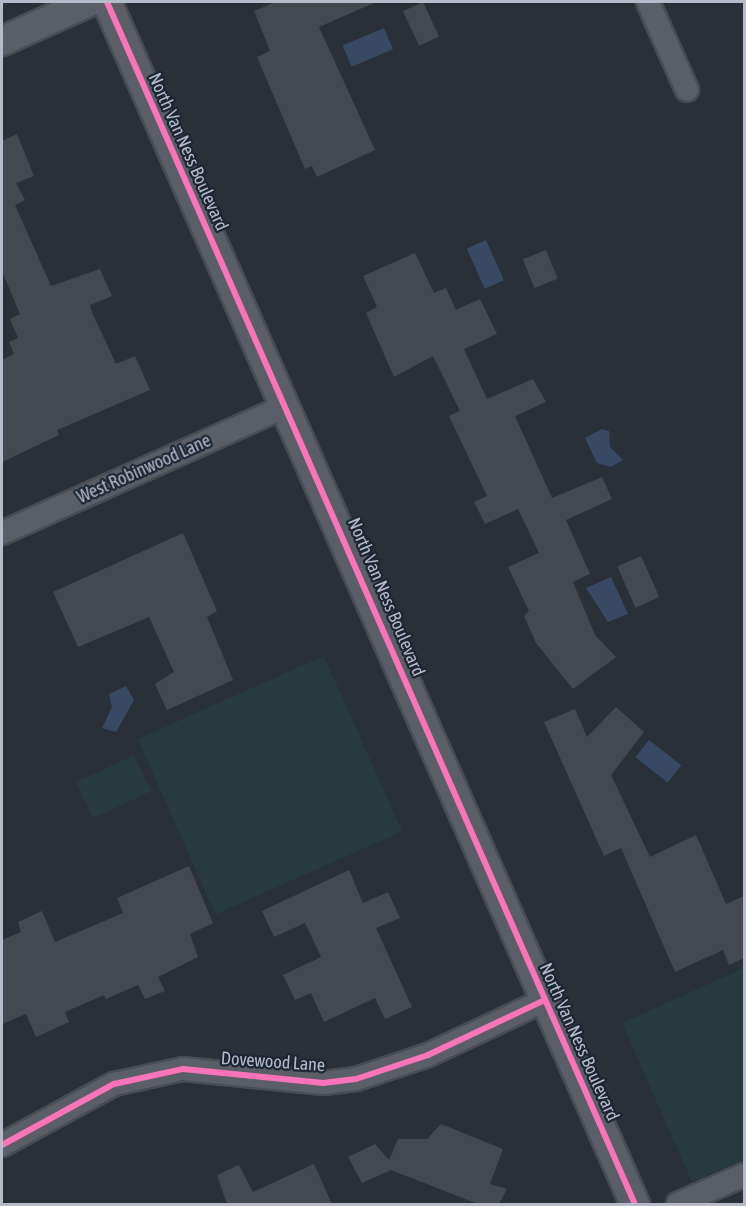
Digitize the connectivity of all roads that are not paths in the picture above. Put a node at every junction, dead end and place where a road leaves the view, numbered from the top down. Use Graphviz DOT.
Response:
graph roads {
  1 [pos="89,2"];
  2 [pos="107,2"];
  3 [pos="648,2"];
  4 [pos="2,41"];
  5 [pos="687,90"];
  6 [pos="286,406"];
  7 [pos="2,533"];
  8 [pos="543,1001"];
  9 [pos="2,1145"];
  10 [pos="744,1175"];
  11 [pos="635,1204"];
  12 [pos="678,1204"];
  1 -- 4 [label="street"];
  2 -- 6 [label="street, North Van Ness Boulevard"];
  3 -- 5 [label="street"];
  6 -- 7 [label="street, West Robinwood Lane"];
  6 -- 8 [label="street, North Van Ness Boulevard"];
  8 -- 9 [label="street, Dovewood Lane"];
  8 -- 11 [label="street, North Van Ness Boulevard"];
  10 -- 12 [label="street"];
}
